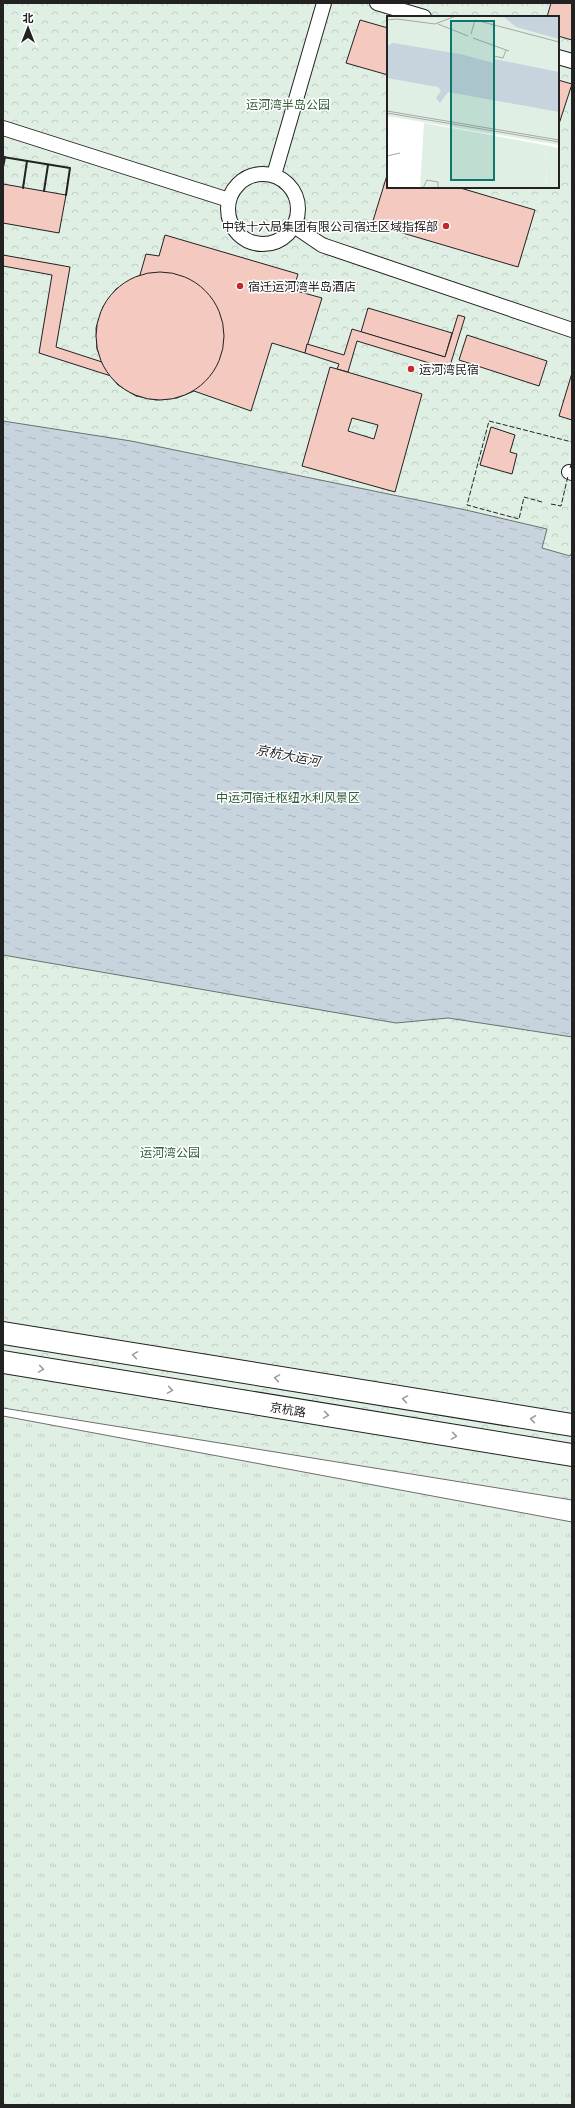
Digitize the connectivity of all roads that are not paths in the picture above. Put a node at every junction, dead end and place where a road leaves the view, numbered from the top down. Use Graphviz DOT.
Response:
graph roads {
  1 [pos="324,3"];
  2 [pos="377,3"];
  3 [pos="421,16"];
  4 [pos="559,57"];
  5 [pos="572,61"];
  6 [pos="3,128"];
  7 [pos="274,175"];
  8 [pos="229,200"];
  9 [pos="294,226"];
  10 [pos="572,330"];
  11 [pos="3,1333"];
  12 [pos="3,1362"];
  13 [pos="572,1425"];
  14 [pos="572,1455"];
  1 -- 7 [label="lane"];
  2 -- 3 [label="lane"];
  4 -- 5 [label="lane"];
  6 -- 8 [label="lane"];
  7 -- 8 [label="lane"];
  7 -- 9 [label="lane"];
  8 -- 9 [label="lane"];
  9 -- 10 [label="lane"];
  13 -- 11 [label="street, one-way"];
  12 -- 14 [label="street, 京杭路, one-way"];
}
